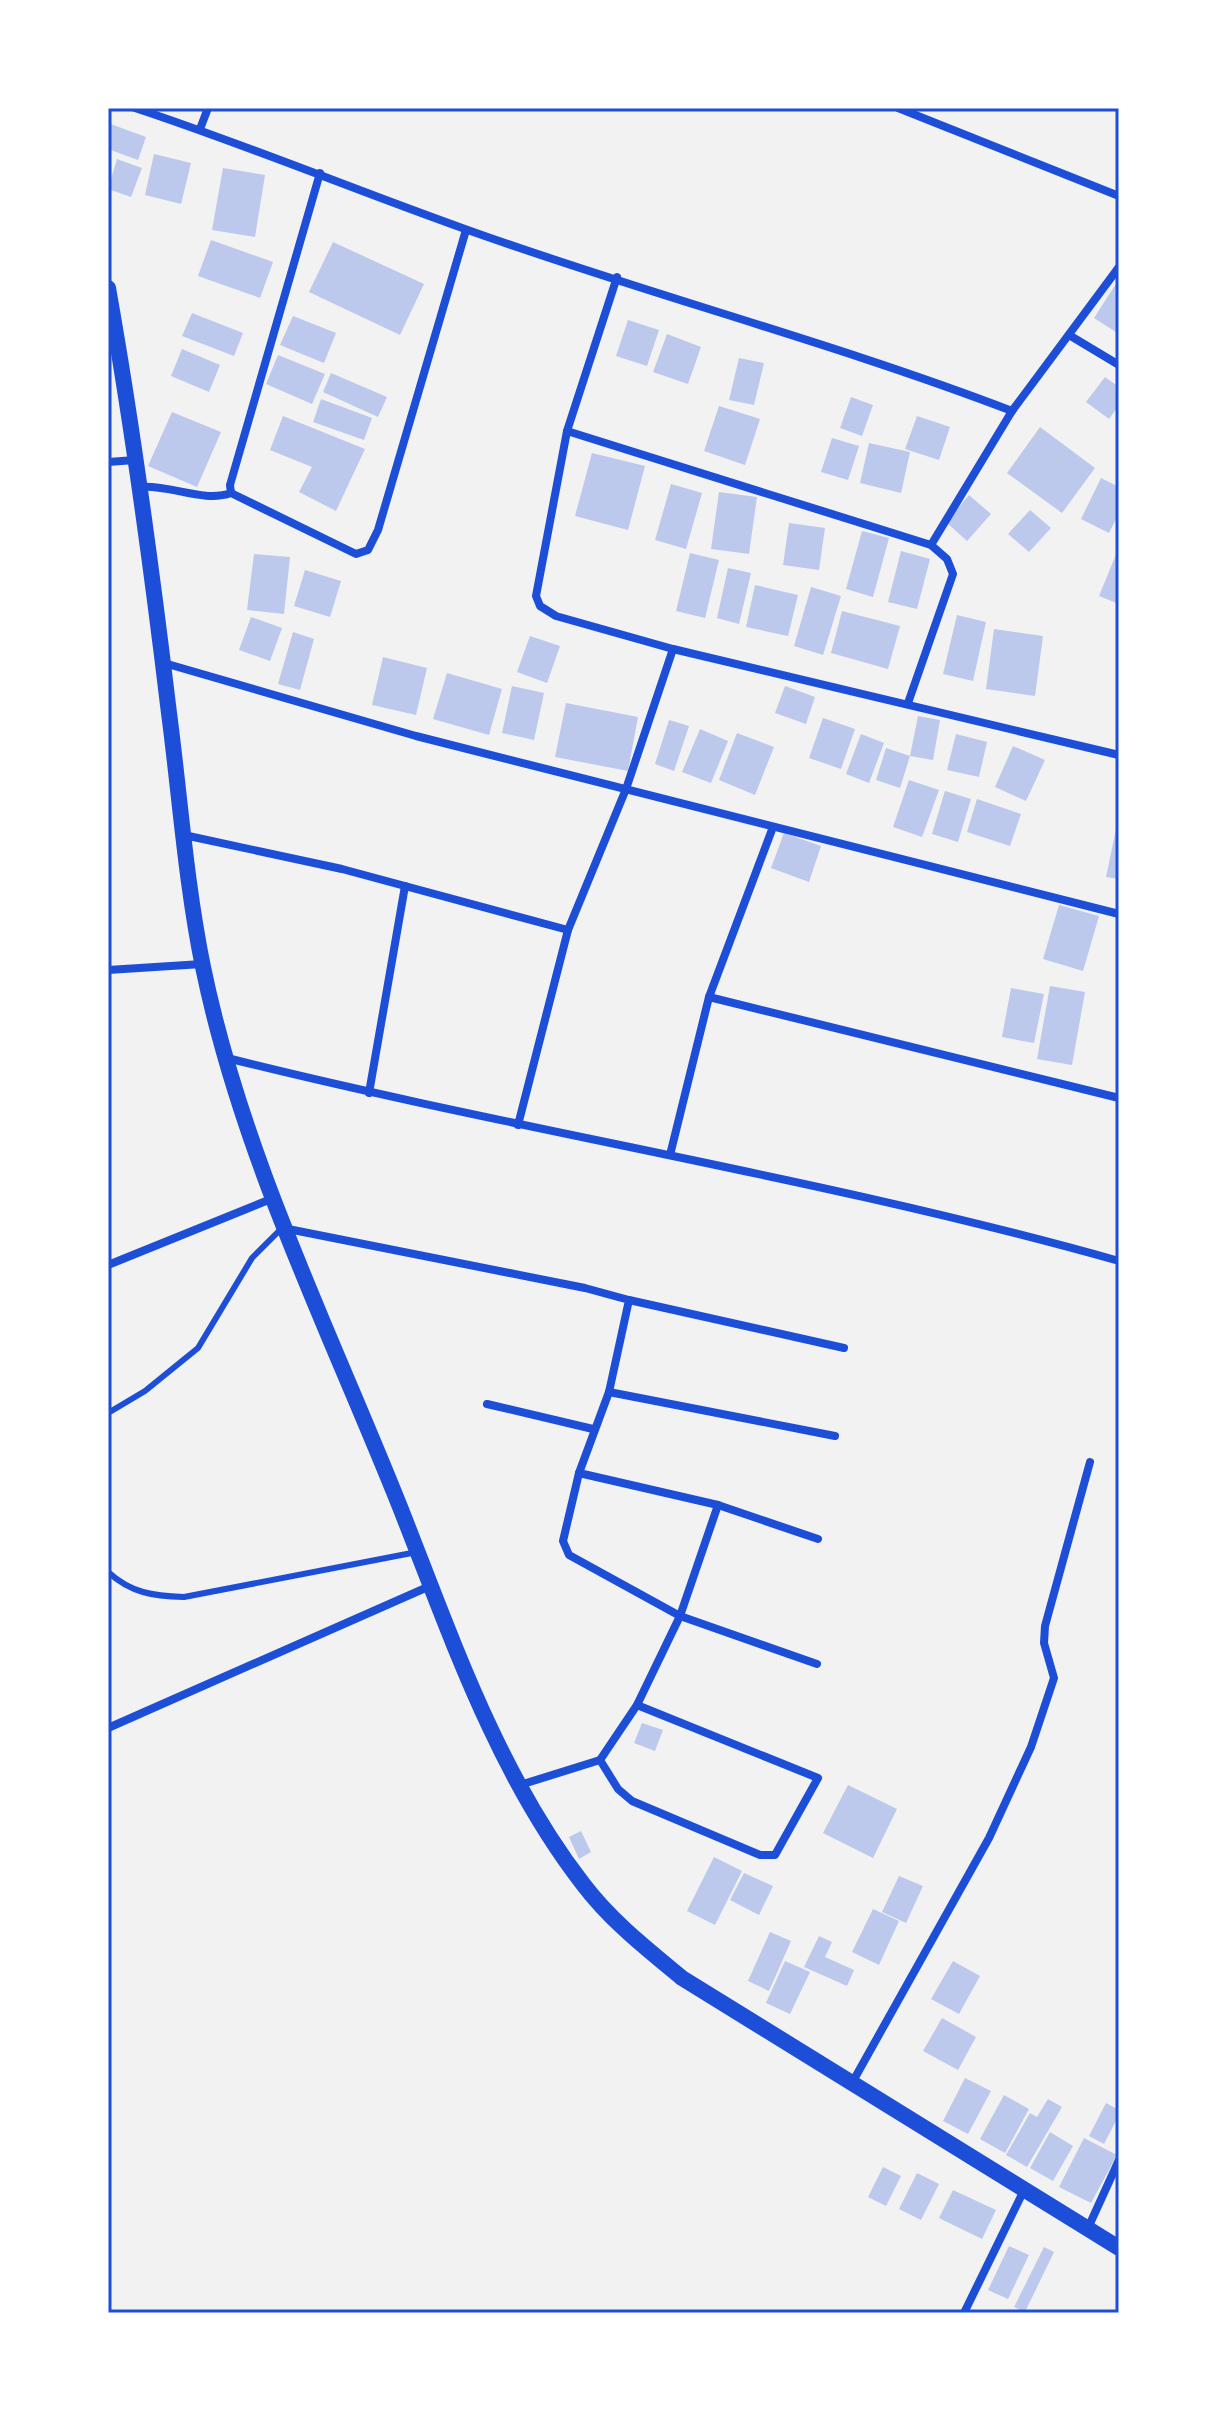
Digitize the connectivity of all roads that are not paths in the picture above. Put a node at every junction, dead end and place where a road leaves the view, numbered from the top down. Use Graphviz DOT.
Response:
graph roads {
  1 [pos="135,108"];
  2 [pos="208,108"];
  3 [pos="898,108"];
  4 [pos="200,129"];
  5 [pos="320,173"];
  6 [pos="1119,196"];
  7 [pos="466,230"];
  8 [pos="1119,267"];
  9 [pos="617,277"];
  10 [pos="108,288"];
  11 [pos="1069,335"];
  12 [pos="113,341"];
  13 [pos="1119,365"];
  14 [pos="1012,411"];
  15 [pos="567,431"];
  16 [pos="137,460"];
  17 [pos="108,462"];
  18 [pos="140,487"];
  19 [pos="231,493"];
  20 [pos="931,545"];
  21 [pos="673,649"];
  22 [pos="163,663"];
  23 [pos="908,703"];
  24 [pos="1119,755"];
  25 [pos="626,789"];
  26 [pos="773,827"];
  27 [pos="184,835"];
  28 [pos="405,886"];
  29 [pos="1119,914"];
  30 [pos="568,930"];
  31 [pos="202,964"];
  32 [pos="108,970"];
  33 [pos="709,997"];
  34 [pos="225,1058"];
  35 [pos="369,1093"];
  36 [pos="1119,1098"];
  37 [pos="518,1125"];
  38 [pos="670,1155"];
  39 [pos="271,1199"];
  40 [pos="282,1228"];
  41 [pos="1119,1261"];
  42 [pos="108,1265"];
  43 [pos="629,1300"];
  44 [pos="844,1348"];
  45 [pos="609,1392"];
  46 [pos="487,1404"];
  47 [pos="108,1413"];
  48 [pos="593,1429"];
  49 [pos="835,1436"];
  50 [pos="1090,1462"];
  51 [pos="579,1473"];
  52 [pos="718,1505"];
  53 [pos="818,1539"];
  54 [pos="417,1552"];
  55 [pos="108,1572"];
  56 [pos="431,1586"];
  57 [pos="680,1616"];
  58 [pos="817,1664"];
  59 [pos="637,1705"];
  60 [pos="108,1728"];
  61 [pos="600,1760"];
  62 [pos="519,1786"];
  63 [pos="852,2083"];
  64 [pos="1119,2160"];
  65 [pos="1025,2188"];
  66 [pos="1087,2229"];
  67 [pos="1119,2248"];
  68 [pos="964,2313"];
  1 -- 4 [label="street"];
  2 -- 4 [label="street"];
  3 -- 6 [label="street"];
  4 -- 5 [label="street"];
  5 -- 7 [label="street"];
  5 -- 19 [label="street"];
  7 -- 9 [label="street"];
  7 -- 19 [label="street"];
  8 -- 11 [label="street"];
  9 -- 14 [label="street"];
  9 -- 15 [label="street"];
  10 -- 12 [label="main road"];
  11 -- 13 [label="street"];
  11 -- 14 [label="street"];
  12 -- 16 [label="main road"];
  14 -- 20 [label="street"];
  15 -- 20 [label="street"];
  15 -- 21 [label="street"];
  16 -- 17 [label="street"];
  16 -- 18 [label="main road"];
  18 -- 19 [label="street"];
  18 -- 22 [label="main road"];
  20 -- 23 [label="street"];
  21 -- 23 [label="street"];
  21 -- 25 [label="street"];
  22 -- 25 [label="street"];
  22 -- 27 [label="main road"];
  23 -- 24 [label="street"];
  25 -- 26 [label="street"];
  25 -- 30 [label="street"];
  26 -- 29 [label="street"];
  26 -- 33 [label="street"];
  27 -- 28 [label="street"];
  27 -- 31 [label="main road"];
  28 -- 30 [label="street"];
  28 -- 35 [label="street"];
  30 -- 37 [label="street"];
  31 -- 32 [label="street"];
  31 -- 34 [label="main road"];
  33 -- 36 [label="street"];
  33 -- 38 [label="street"];
  34 -- 35 [label="street"];
  34 -- 39 [label="main road"];
  35 -- 37 [label="street"];
  37 -- 38 [label="street"];
  38 -- 41 [label="street"];
  39 -- 40 [label="main road"];
  39 -- 42 [label="street"];
  40 -- 43 [label="street"];
  40 -- 47 [label="lane"];
  40 -- 54 [label="main road"];
  43 -- 44 [label="street"];
  43 -- 45 [label="street"];
  45 -- 48 [label="street"];
  45 -- 49 [label="street"];
  46 -- 48 [label="street"];
  48 -- 51 [label="street"];
  50 -- 63 [label="street"];
  51 -- 52 [label="street"];
  51 -- 57 [label="street"];
  52 -- 53 [label="street"];
  52 -- 57 [label="street"];
  54 -- 55 [label="lane"];
  54 -- 56 [label="main road"];
  56 -- 60 [label="street"];
  56 -- 62 [label="main road"];
  57 -- 58 [label="street"];
  57 -- 59 [label="street"];
  59 -- 61 [label="street"];
  59 -- 61 [label="street"];
  61 -- 62 [label="street"];
  62 -- 63 [label="main road"];
  63 -- 65 [label="main road"];
  64 -- 66 [label="street"];
  65 -- 66 [label="main road"];
  65 -- 68 [label="street"];
  66 -- 67 [label="main road"];
}
